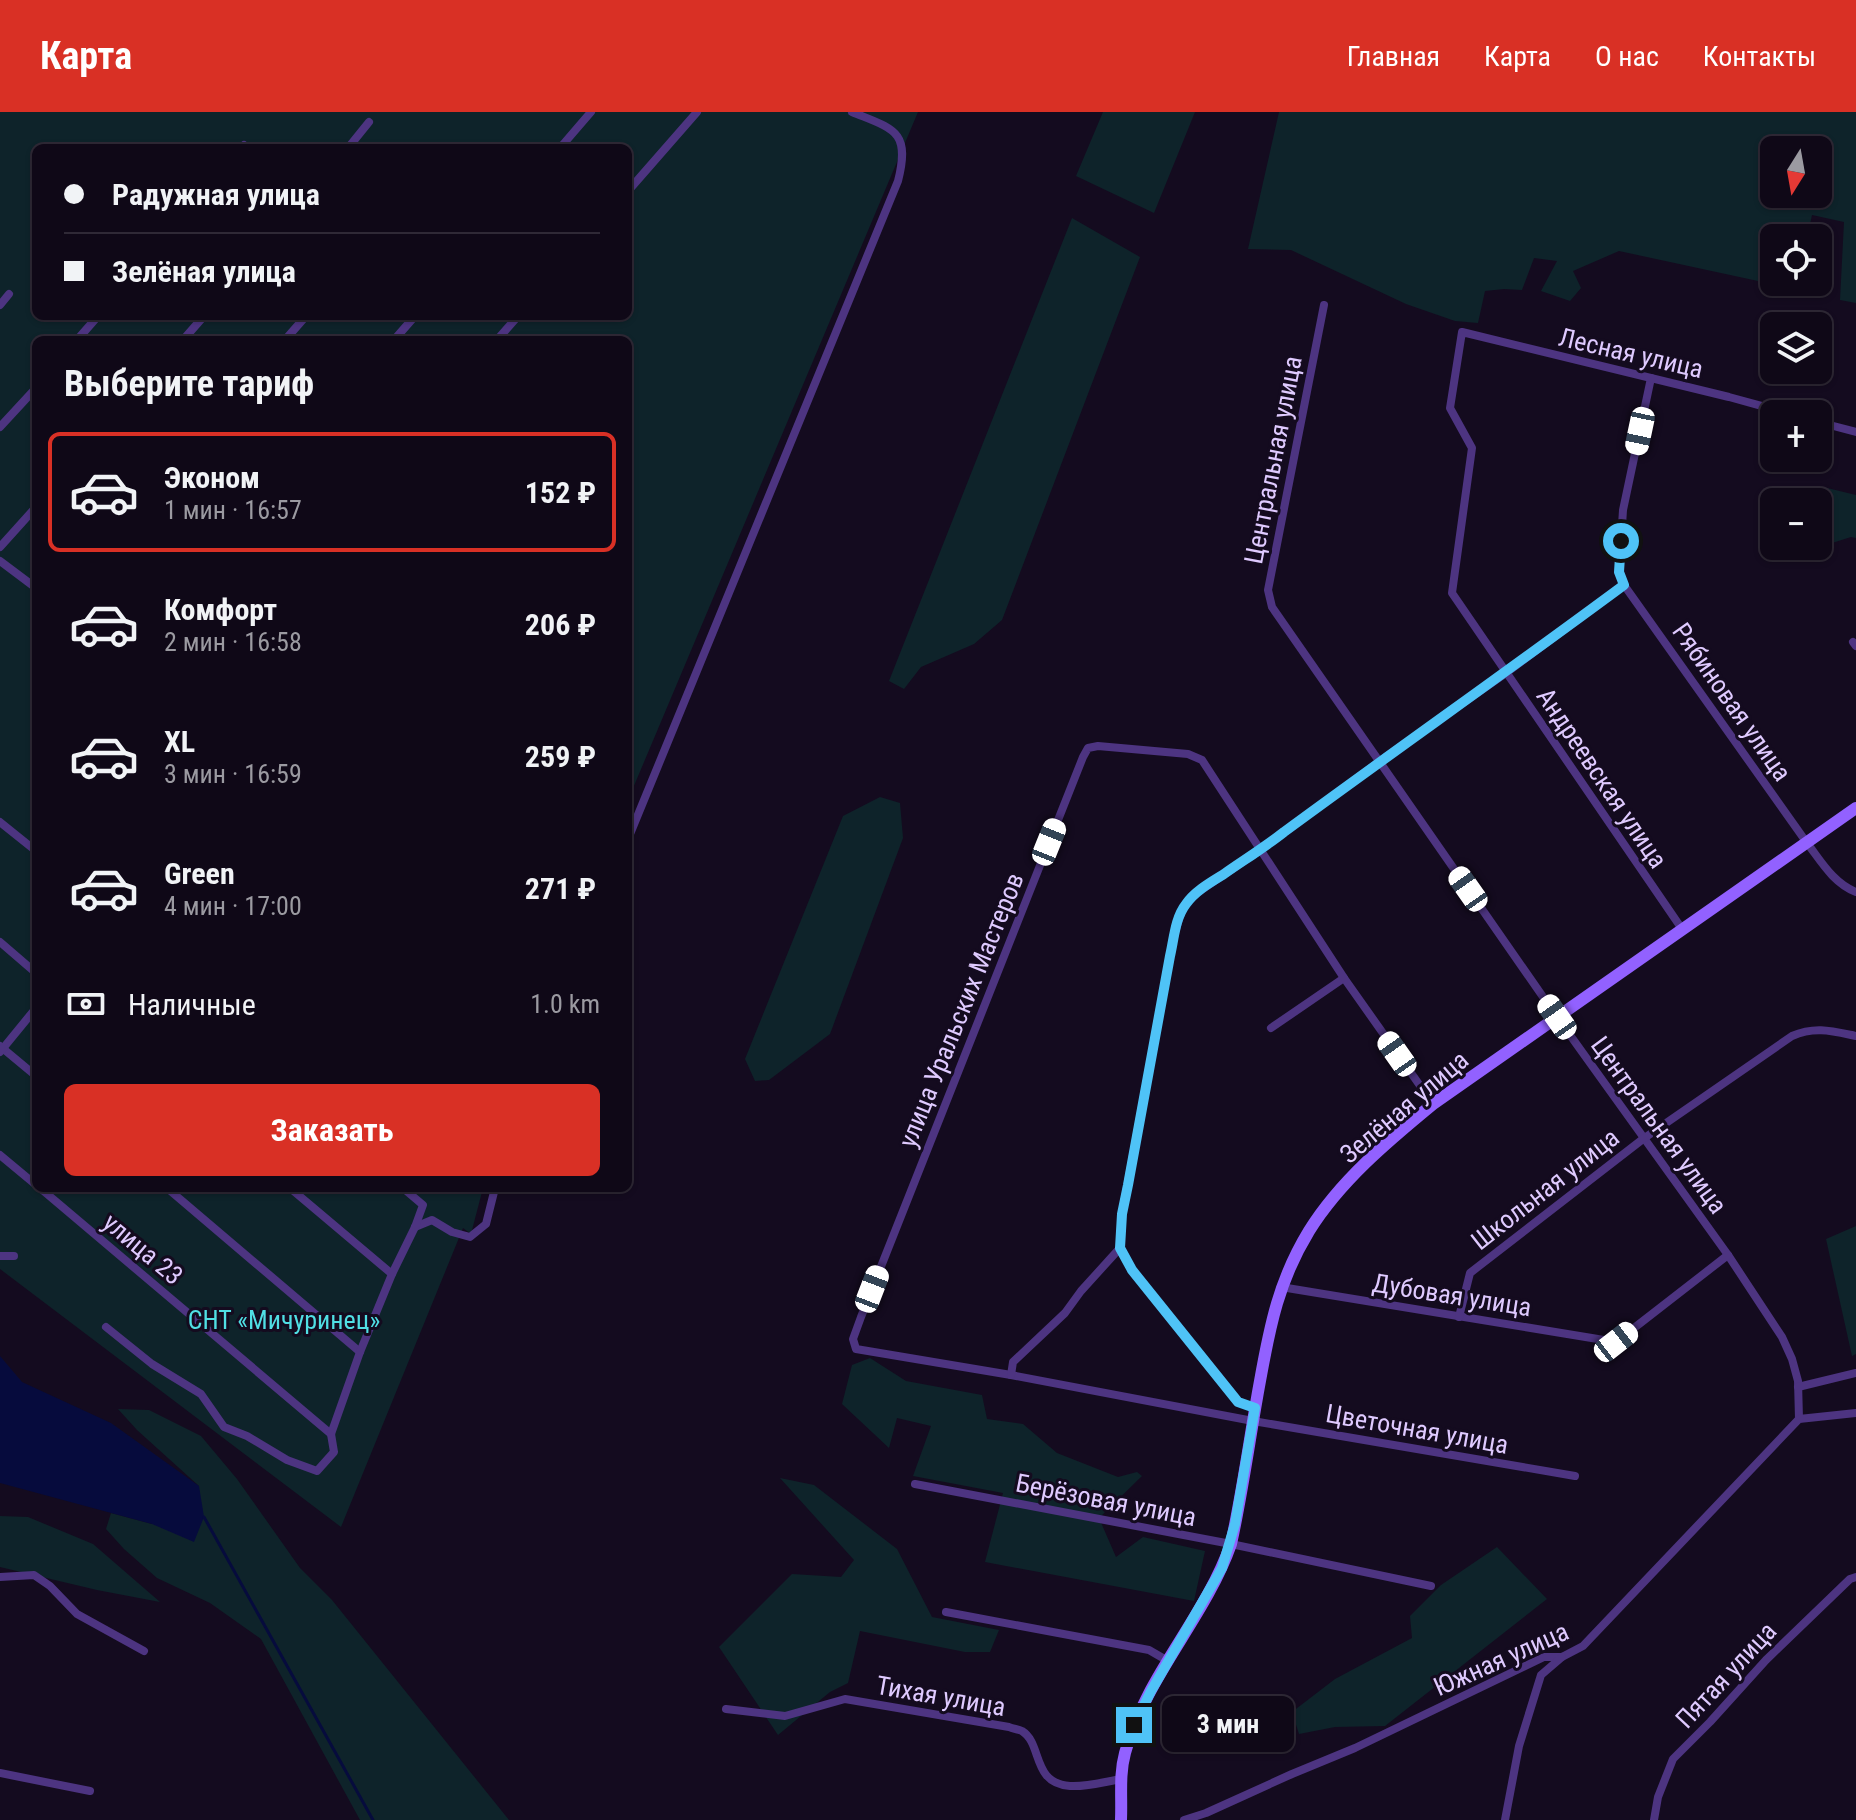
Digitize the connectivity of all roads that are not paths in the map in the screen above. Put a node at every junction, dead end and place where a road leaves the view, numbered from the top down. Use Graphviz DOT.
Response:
graph roads {
  1 [pos="591,112"];
  2 [pos="697,112"];
  3 [pos="852,112"];
  4 [pos="369,122"];
  5 [pos="351,144"];
  6 [pos="563,144"];
  7 [pos="632,186"];
  8 [pos="9,294"];
  9 [pos="0,305"];
  10 [pos="1324,305"];
  11 [pos="94,320"];
  12 [pos="200,320"];
  13 [pos="302,320"];
  14 [pos="412,320"];
  15 [pos="514,320"];
  16 [pos="1462,332"];
  17 [pos="80,336"];
  18 [pos="186,336"];
  19 [pos="288,336"];
  20 [pos="398,336"];
  21 [pos="500,336"];
  22 [pos="1651,378"];
  23 [pos="32,399"];
  24 [pos="1760,406"];
  25 [pos="1832,426"];
  26 [pos="0,427"];
  27 [pos="1856,432"];
  28 [pos="32,511"];
  29 [pos="0,547"];
  30 [pos="0,561"];
  31 [pos="32,585"];
  32 [pos="1624,585"];
  33 [pos="1506,673"];
  34 [pos="1380,761"];
  35 [pos="1856,808"];
  36 [pos="0,822"];
  37 [pos="632,829"];
  38 [pos="1807,843"];
  39 [pos="32,848"];
  40 [pos="1262,849"];
  41 [pos="1856,892"];
  42 [pos="1682,929"];
  43 [pos="0,942"];
  44 [pos="32,970"];
  45 [pos="1344,978"];
  46 [pos="32,1013"];
  47 [pos="1557,1017"];
  48 [pos="1271,1028"];
  49 [pos="1856,1036"];
  50 [pos="1,1049"];
  51 [pos="32,1073"];
  52 [pos="1433,1104"];
  53 [pos="1643,1139"];
  54 [pos="0,1155"];
  55 [pos="32,1181"];
  56 [pos="45,1192"];
  57 [pos="172,1192"];
  58 [pos="295,1192"];
  59 [pos="408,1192"];
  60 [pos="494,1192"];
  61 [pos="415,1227"];
  62 [pos="1120,1248"];
  63 [pos="1728,1255"];
  64 [pos="0,1256"];
  65 [pos="14,1256"];
  66 [pos="392,1274"];
  67 [pos="1281,1287"];
  68 [pos="1459,1317"];
  69 [pos="106,1327"];
  70 [pos="360,1352"];
  71 [pos="1856,1373"];
  72 [pos="1011,1375"];
  73 [pos="1798,1387"];
  74 [pos="1255,1408"];
  75 [pos="1856,1413"];
  76 [pos="1799,1419"];
  77 [pos="1253,1421"];
  78 [pos="331,1434"];
  79 [pos="1575,1476"];
  80 [pos="915,1484"];
  81 [pos="1231,1544"];
  82 [pos="0,1577"];
  83 [pos="1856,1577"];
  84 [pos="1431,1586"];
  85 [pos="946,1612"];
  86 [pos="144,1651"];
  87 [pos="1562,1657"];
  88 [pos="1168,1661"];
  89 [pos="726,1709"];
  90 [pos="0,1773"];
  91 [pos="1121,1779"];
  92 [pos="90,1791"];
  93 [pos="1121,1820"];
  94 [pos="1184,1820"];
  95 [pos="1505,1820"];
  96 [pos="1654,1820"];
  1 -- 6 [label="street"];
  2 -- 7 [label="street"];
  3 -- 37 [label="street"];
  4 -- 5 [label="street"];
  8 -- 9 [label="street"];
  10 -- 34 [label="street, Центральная улица"];
  11 -- 17 [label="street"];
  12 -- 18 [label="street"];
  13 -- 19 [label="street"];
  14 -- 20 [label="street"];
  15 -- 21 [label="street"];
  16 -- 22 [label="street, Лесная улица"];
  16 -- 33 [label="street, Андреевская улица"];
  22 -- 24 [label="street, Лесная улица"];
  22 -- 32 [label="street"];
  23 -- 26 [label="street"];
  25 -- 27 [label="street"];
  28 -- 29 [label="street"];
  30 -- 31 [label="street"];
  32 -- 33 [label="street"];
  32 -- 38 [label="street, Рябиновая улица"];
  33 -- 34 [label="street"];
  33 -- 42 [label="street, Андреевская улица"];
  34 -- 40 [label="street"];
  34 -- 47 [label="street, Центральная улица"];
  35 -- 38 [label="street, Зелёная улица"];
  36 -- 39 [label="street"];
  38 -- 41 [label="street, Рябиновая улица"];
  38 -- 42 [label="street, Зелёная улица"];
  40 -- 45 [label="street"];
  40 -- 62 [label="street"];
  40 -- 72 [label="street, улица Уральских Мастеров"];
  42 -- 47 [label="street, Зелёная улица"];
  43 -- 44 [label="street"];
  45 -- 48 [label="street"];
  45 -- 52 [label="street"];
  46 -- 50 [label="street"];
  47 -- 52 [label="street, Зелёная улица"];
  47 -- 53 [label="street, Центральная улица"];
  49 -- 53 [label="street, Школьная улица"];
  50 -- 51 [label="street"];
  52 -- 67 [label="street, Зелёная улица"];
  53 -- 63 [label="street, Центральная улица"];
  53 -- 68 [label="street, Школьная улица"];
  54 -- 55 [label="street, улица 23"];
  56 -- 78 [label="street, улица 23"];
  57 -- 70 [label="street"];
  58 -- 66 [label="street"];
  59 -- 61 [label="street"];
  60 -- 61 [label="street"];
  61 -- 66 [label="street"];
  62 -- 72 [label="street"];
  62 -- 74 [label="street"];
  63 -- 68 [label="street, Дубовая улица"];
  63 -- 73 [label="street, Центральная улица"];
  64 -- 65 [label="street"];
  66 -- 70 [label="street"];
  67 -- 68 [label="street, Дубовая улица"];
  67 -- 74 [label="street, Зелёная улица"];
  69 -- 78 [label="street"];
  70 -- 78 [label="street"];
  71 -- 73 [label="street"];
  72 -- 77 [label="street, Цветочная улица"];
  73 -- 76 [label="street, Центральная улица"];
  74 -- 77 [label="street, Зелёная улица"];
  75 -- 76 [label="street"];
  76 -- 87 [label="street, Южная улица"];
  77 -- 79 [label="street, Цветочная улица"];
  77 -- 81 [label="street, Зелёная улица"];
  80 -- 81 [label="street, Берёзовая улица"];
  81 -- 84 [label="street, Берёзовая улица"];
  81 -- 88 [label="street, Зелёная улица"];
  82 -- 86 [label="street"];
  83 -- 96 [label="street, Пятая улица"];
  85 -- 88 [label="street"];
  87 -- 94 [label="street, Южная улица"];
  87 -- 95 [label="street"];
  88 -- 91 [label="street, Зелёная улица"];
  89 -- 91 [label="street, Тихая улица"];
  90 -- 92 [label="street"];
  91 -- 93 [label="street, Зелёная улица"];
}
